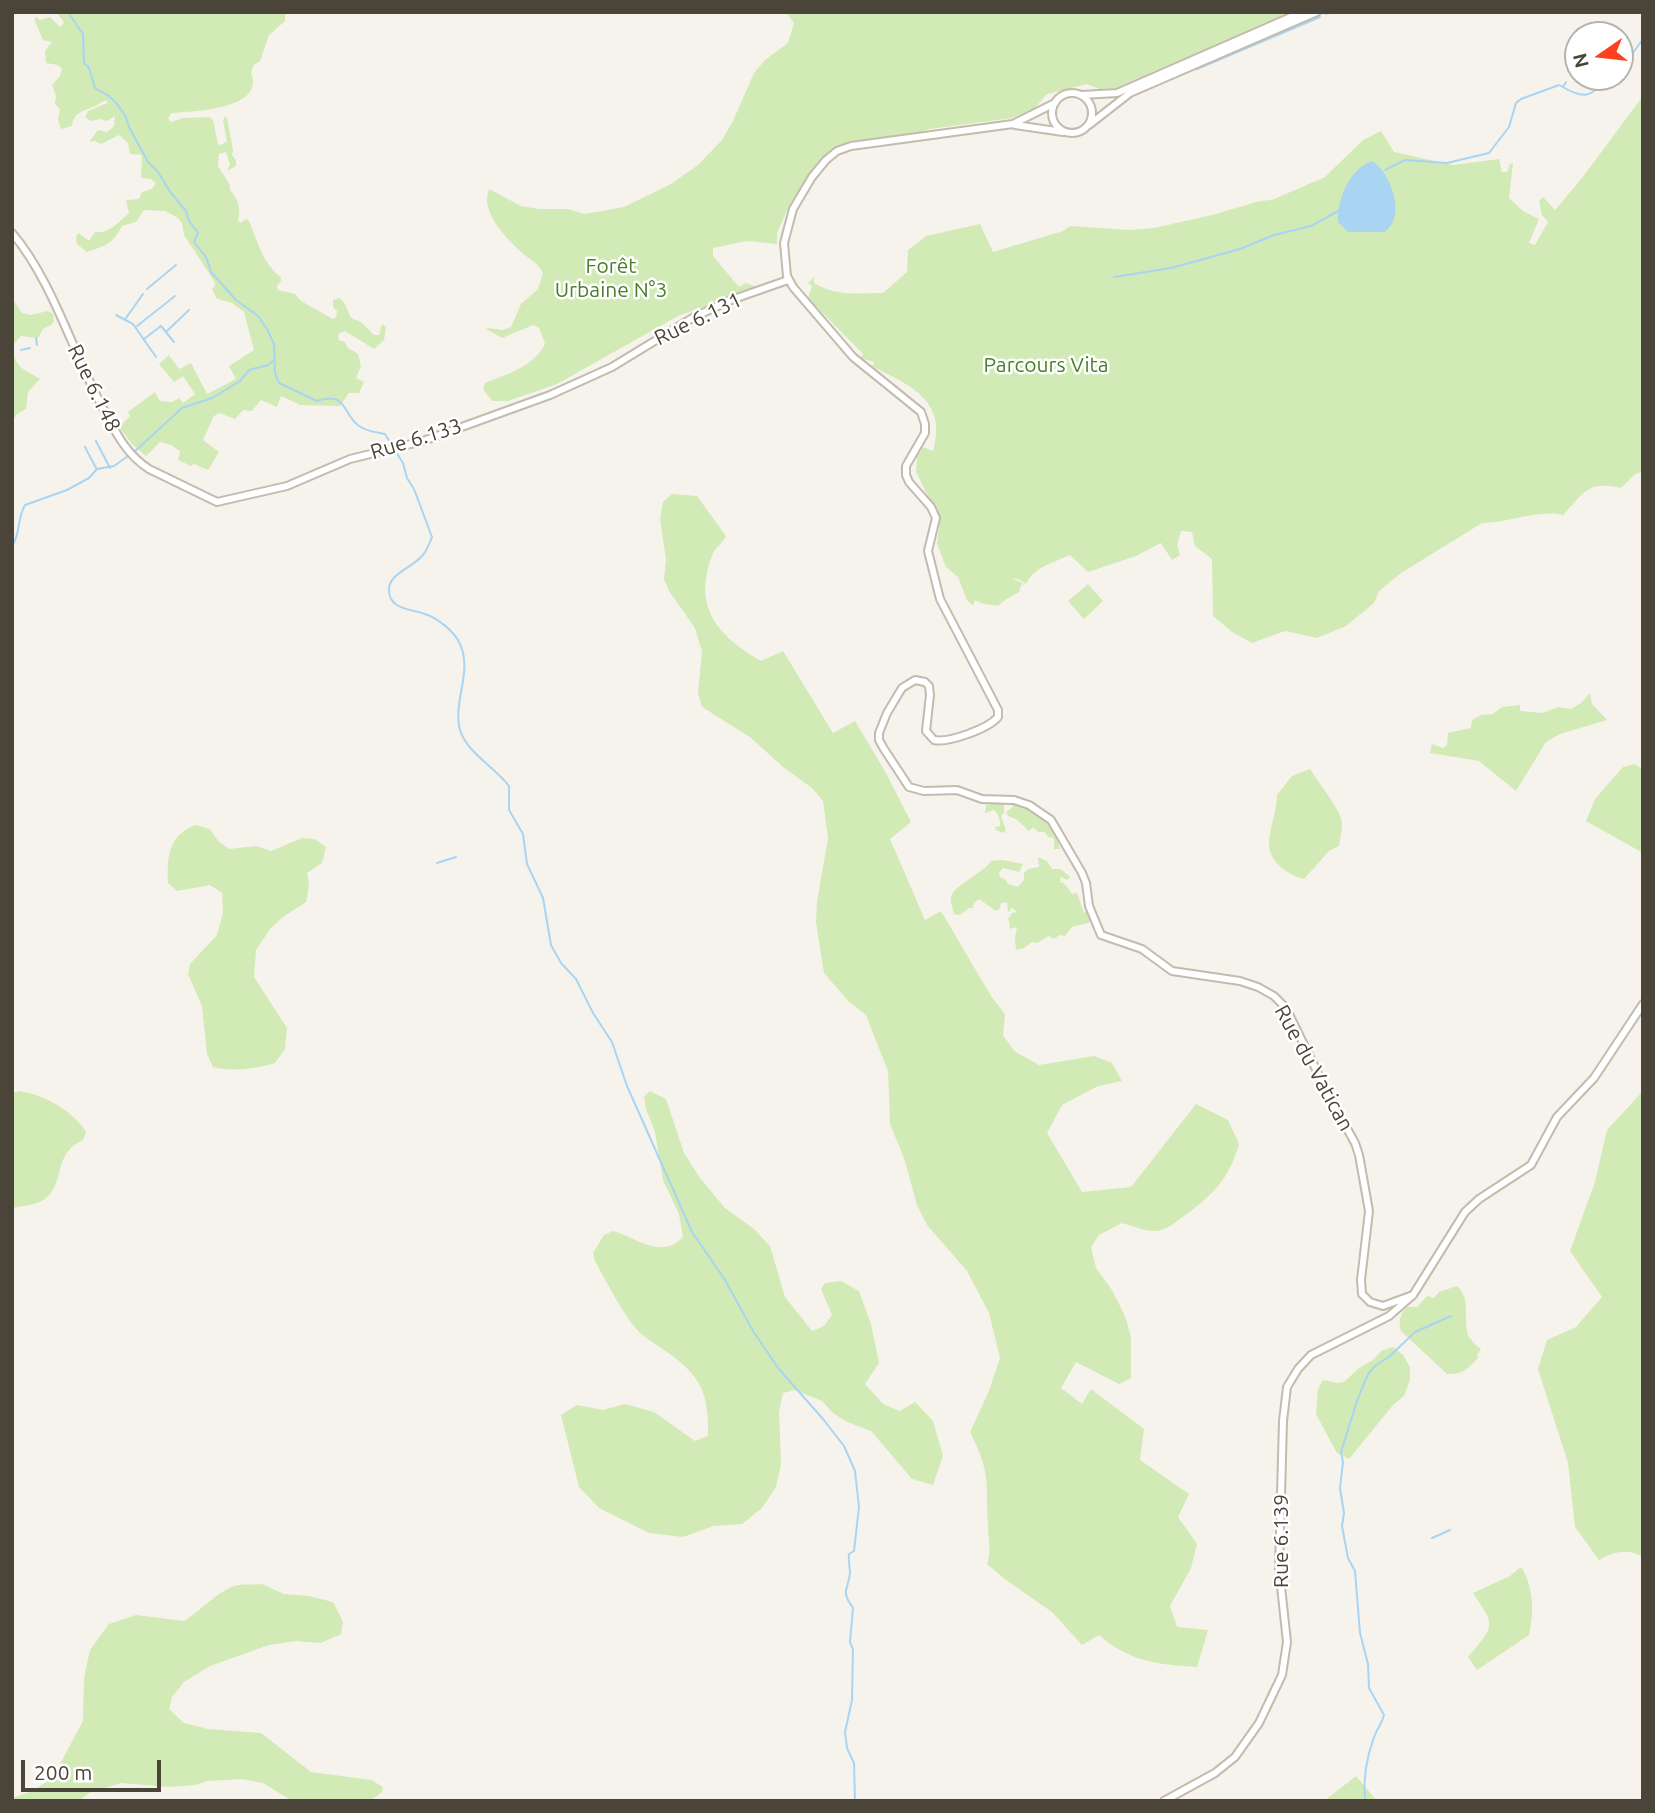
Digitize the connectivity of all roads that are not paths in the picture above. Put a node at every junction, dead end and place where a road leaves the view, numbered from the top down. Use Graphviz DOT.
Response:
graph roads {
  1 [pos="1302,12"];
  2 [pos="1317,12"];
  3 [pos="1081,95"];
  4 [pos="1055,103"];
  5 [pos="1013,124"];
  6 [pos="1089,125"];
  7 [pos="1065,133"];
  8 [pos="12,233"];
  9 [pos="788,280"];
  10 [pos="612,367"];
  11 [pos="217,502"];
  12 [pos="1643,1004"];
  13 [pos="1413,1296"];
  14 [pos="1164,1801"];
  1 -- 3 [label="street"];
  2 -- 6 [label="street"];
  3 -- 4 [label="street"];
  3 -- 6 [label="street"];
  4 -- 5 [label="street"];
  4 -- 7 [label="street"];
  5 -- 7 [label="street"];
  5 -- 9 [label="street"];
  6 -- 7 [label="street"];
  8 -- 11 [label="street, Rue 6.148"];
  9 -- 10 [label="street, Rue 6.131"];
  9 -- 13 [label="street, Rue du Vatican"];
  10 -- 11 [label="street, Rue 6.133"];
  12 -- 13 [label="street, Rue 6.139"];
  13 -- 14 [label="street, Rue 6.139"];
}
